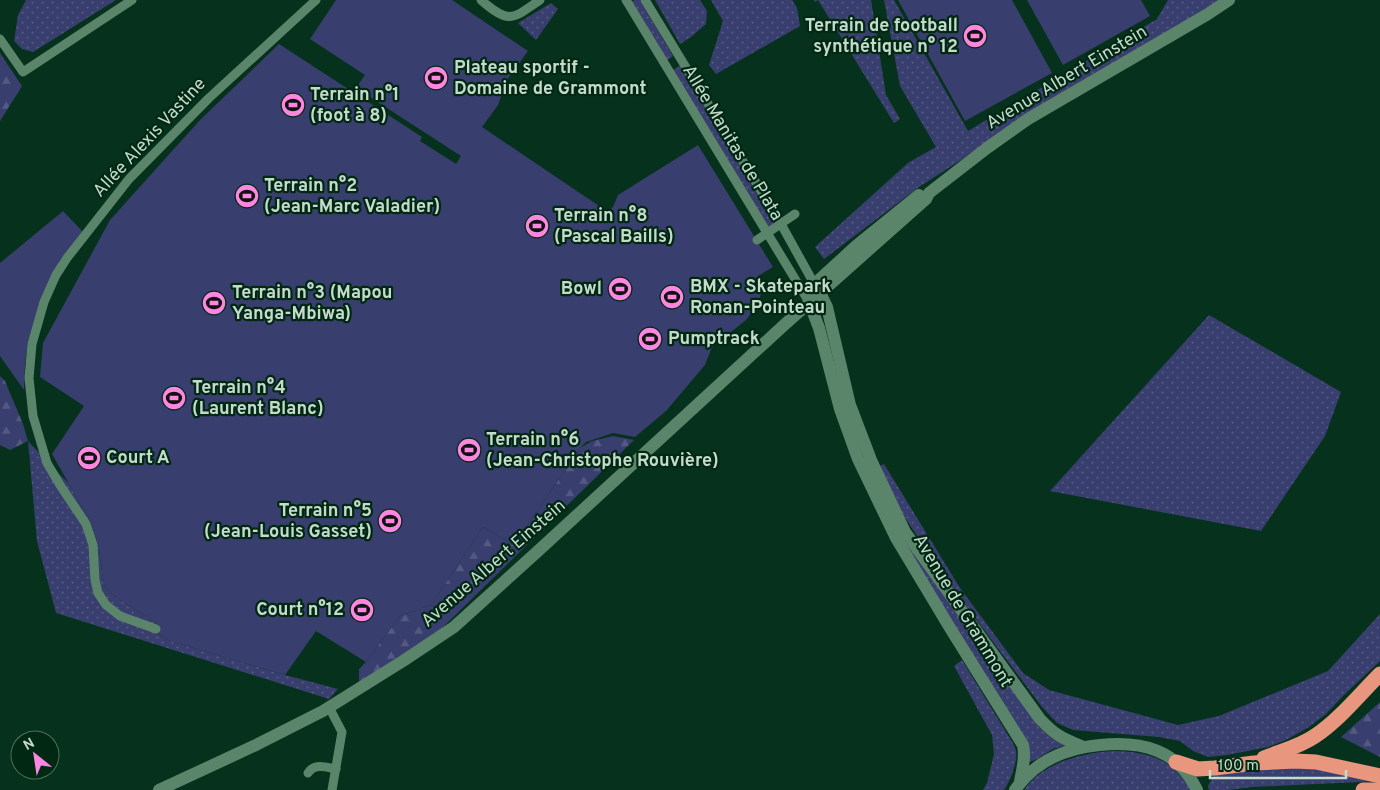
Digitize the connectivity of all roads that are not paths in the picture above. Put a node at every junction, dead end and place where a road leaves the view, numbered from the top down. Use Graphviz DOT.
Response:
graph roads {
  1 [pos="132,0"];
  2 [pos="316,0"];
  3 [pos="481,0"];
  4 [pos="540,0"];
  5 [pos="626,0"];
  6 [pos="645,0"];
  7 [pos="1229,0"];
  8 [pos="0,39"];
  9 [pos="794,214"];
  10 [pos="780,224"];
  11 [pos="767,234"];
  12 [pos="757,240"];
  13 [pos="818,289"];
  14 [pos="809,302"];
  15 [pos="791,319"];
  16 [pos="819,328"];
  17 [pos="865,460"];
  18 [pos="156,630"];
  19 [pos="1380,674"];
  20 [pos="329,707"];
  21 [pos="1083,747"];
  22 [pos="1176,762"];
  23 [pos="1254,763"];
  24 [pos="336,769"];
  25 [pos="308,773"];
  26 [pos="1380,776"];
  27 [pos="1018,786"];
  28 [pos="159,790"];
  29 [pos="332,790"];
  30 [pos="1197,790"];
  31 [pos="1363,790"];
  32 [pos="1380,790"];
  1 -- 8 [label="street"];
  2 -- 18 [label="street, Allée Alexis Vastine"];
  3 -- 4 [label="street"];
  5 -- 11 [label="street, Allée Manitas de Plata"];
  6 -- 10 [label="street, Allée Manitas de Plata"];
  7 -- 13 [label="main road, Avenue Albert Einstein"];
  9 -- 10 [label="street"];
  10 -- 11 [label="street"];
  10 -- 13 [label="street, Allée Manitas de Plata"];
  11 -- 12 [label="street"];
  11 -- 14 [label="street, Allée Manitas de Plata"];
  13 -- 14 [label="main road, Avenue Albert Einstein"];
  13 -- 17 [label="main road, Avenue de Grammont"];
  14 -- 15 [label="main road, Avenue Albert Einstein"];
  14 -- 16 [label="main road, Avenue de Grammont"];
  15 -- 16 [label="main road"];
  15 -- 20 [label="main road, Avenue Albert Einstein"];
  16 -- 17 [label="main road, Avenue de Grammont"];
  17 -- 21 [label="main road, Avenue de Grammont"];
  17 -- 27 [label="main road, Avenue de Grammont"];
  19 -- 23 [label="highway"];
  20 -- 24 [label="street"];
  20 -- 28 [label="main road, Avenue Albert Einstein"];
  21 -- 22 [label="main road"];
  21 -- 27 [label="main road"];
  22 -- 23 [label="highway"];
  22 -- 30 [label="main road"];
  23 -- 26 [label="highway"];
  24 -- 25 [label="street"];
  24 -- 29 [label="street"];
  31 -- 32 [label="highway"];
}
